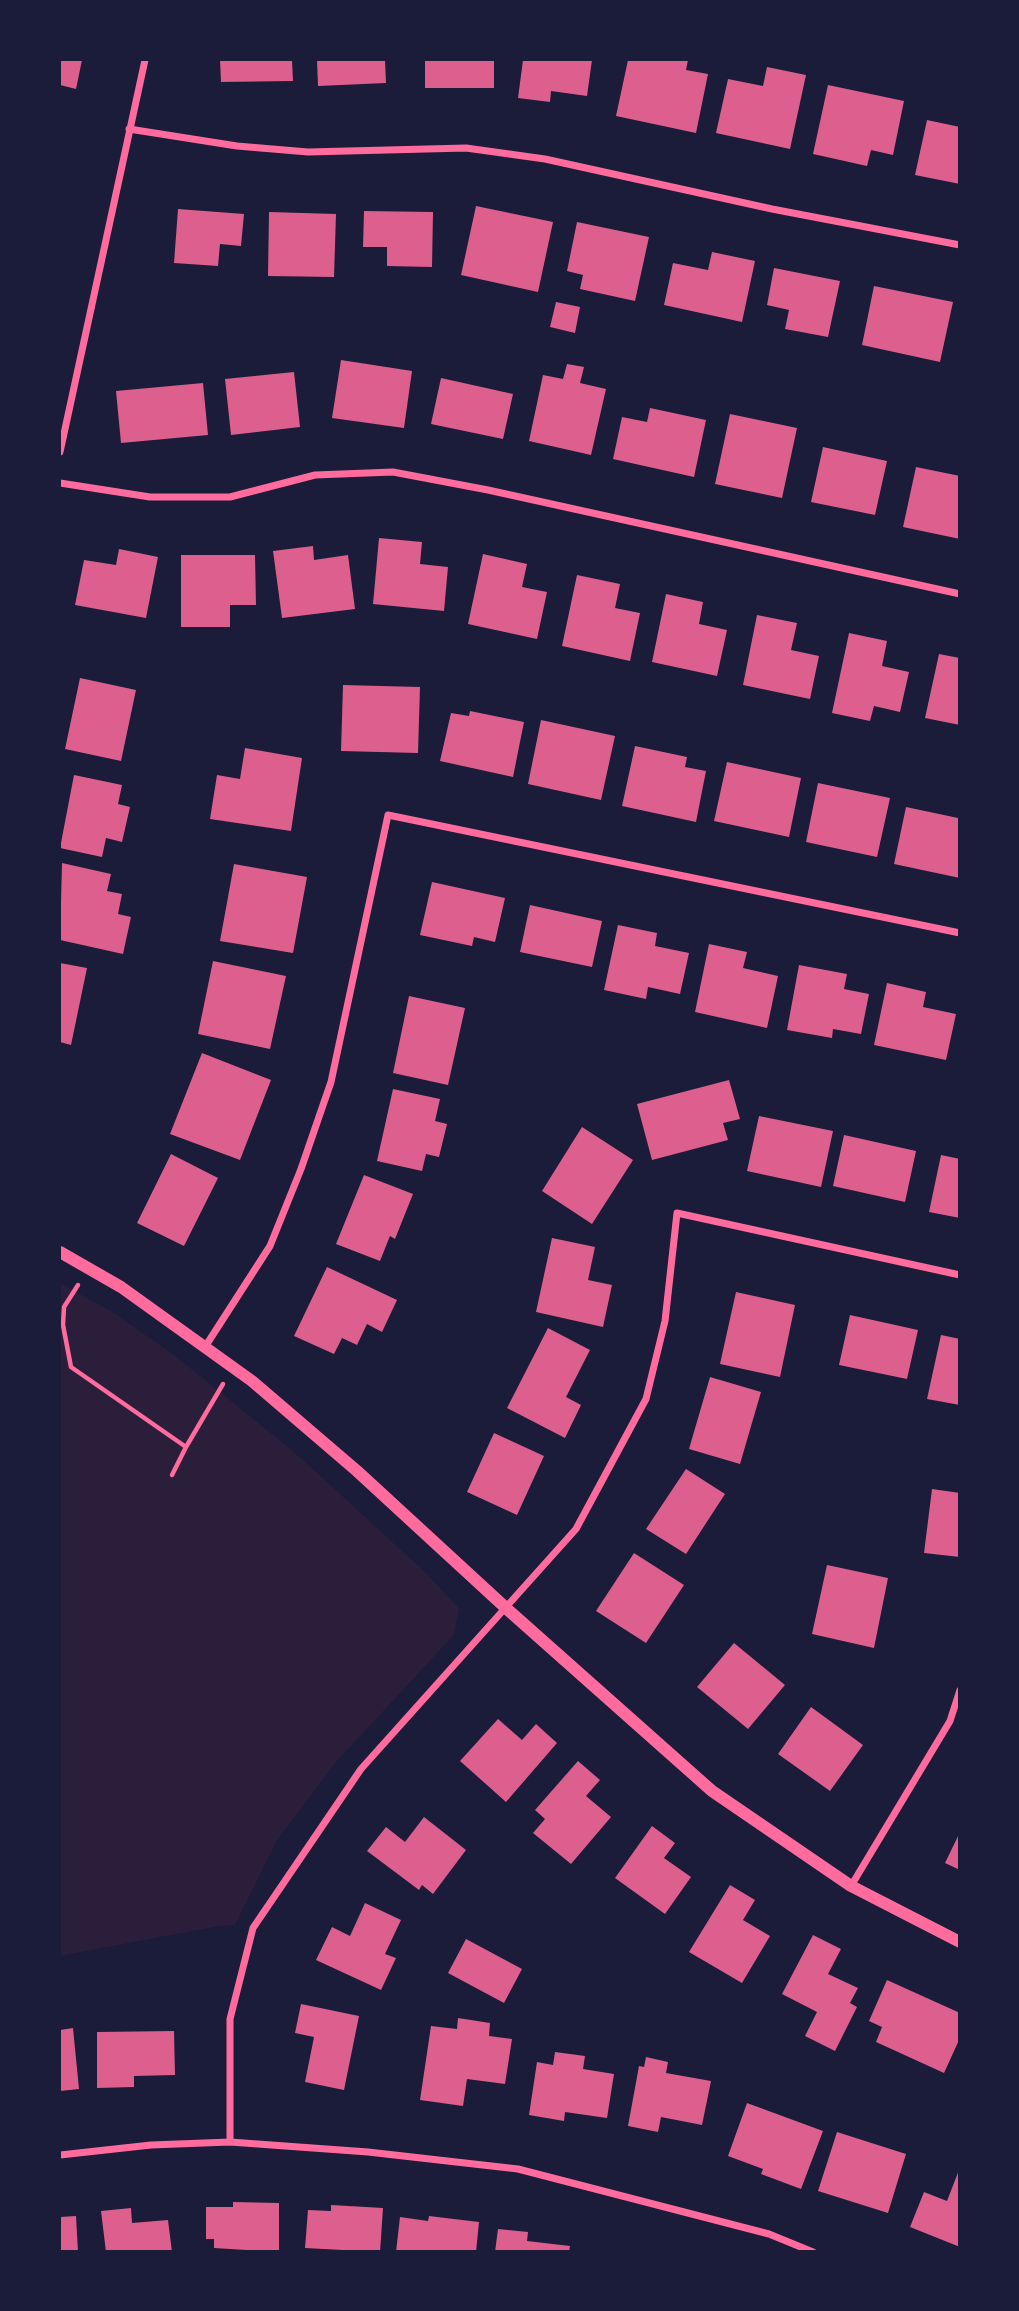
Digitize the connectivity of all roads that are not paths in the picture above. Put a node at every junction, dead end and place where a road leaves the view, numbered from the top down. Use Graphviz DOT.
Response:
graph roads {
  1 [pos="145,60"];
  2 [pos="129,129"];
  3 [pos="960,245"];
  4 [pos="60,452"];
  5 [pos="60,483"];
  6 [pos="960,594"];
  7 [pos="960,933"];
  8 [pos="60,1252"];
  9 [pos="960,1275"];
  10 [pos="205,1347"];
  11 [pos="507,1609"];
  12 [pos="960,1690"];
  13 [pos="851,1886"];
  14 [pos="960,1942"];
  15 [pos="230,2142"];
  16 [pos="60,2155"];
  17 [pos="813,2252"];
  1 -- 2 [label="street"];
  2 -- 3 [label="street"];
  2 -- 4 [label="street"];
  5 -- 6 [label="street"];
  7 -- 10 [label="street"];
  8 -- 10 [label="street"];
  9 -- 11 [label="street"];
  10 -- 11 [label="street"];
  11 -- 13 [label="street"];
  11 -- 15 [label="street"];
  12 -- 13 [label="street"];
  13 -- 14 [label="street"];
  15 -- 16 [label="street"];
  15 -- 17 [label="street"];
}
